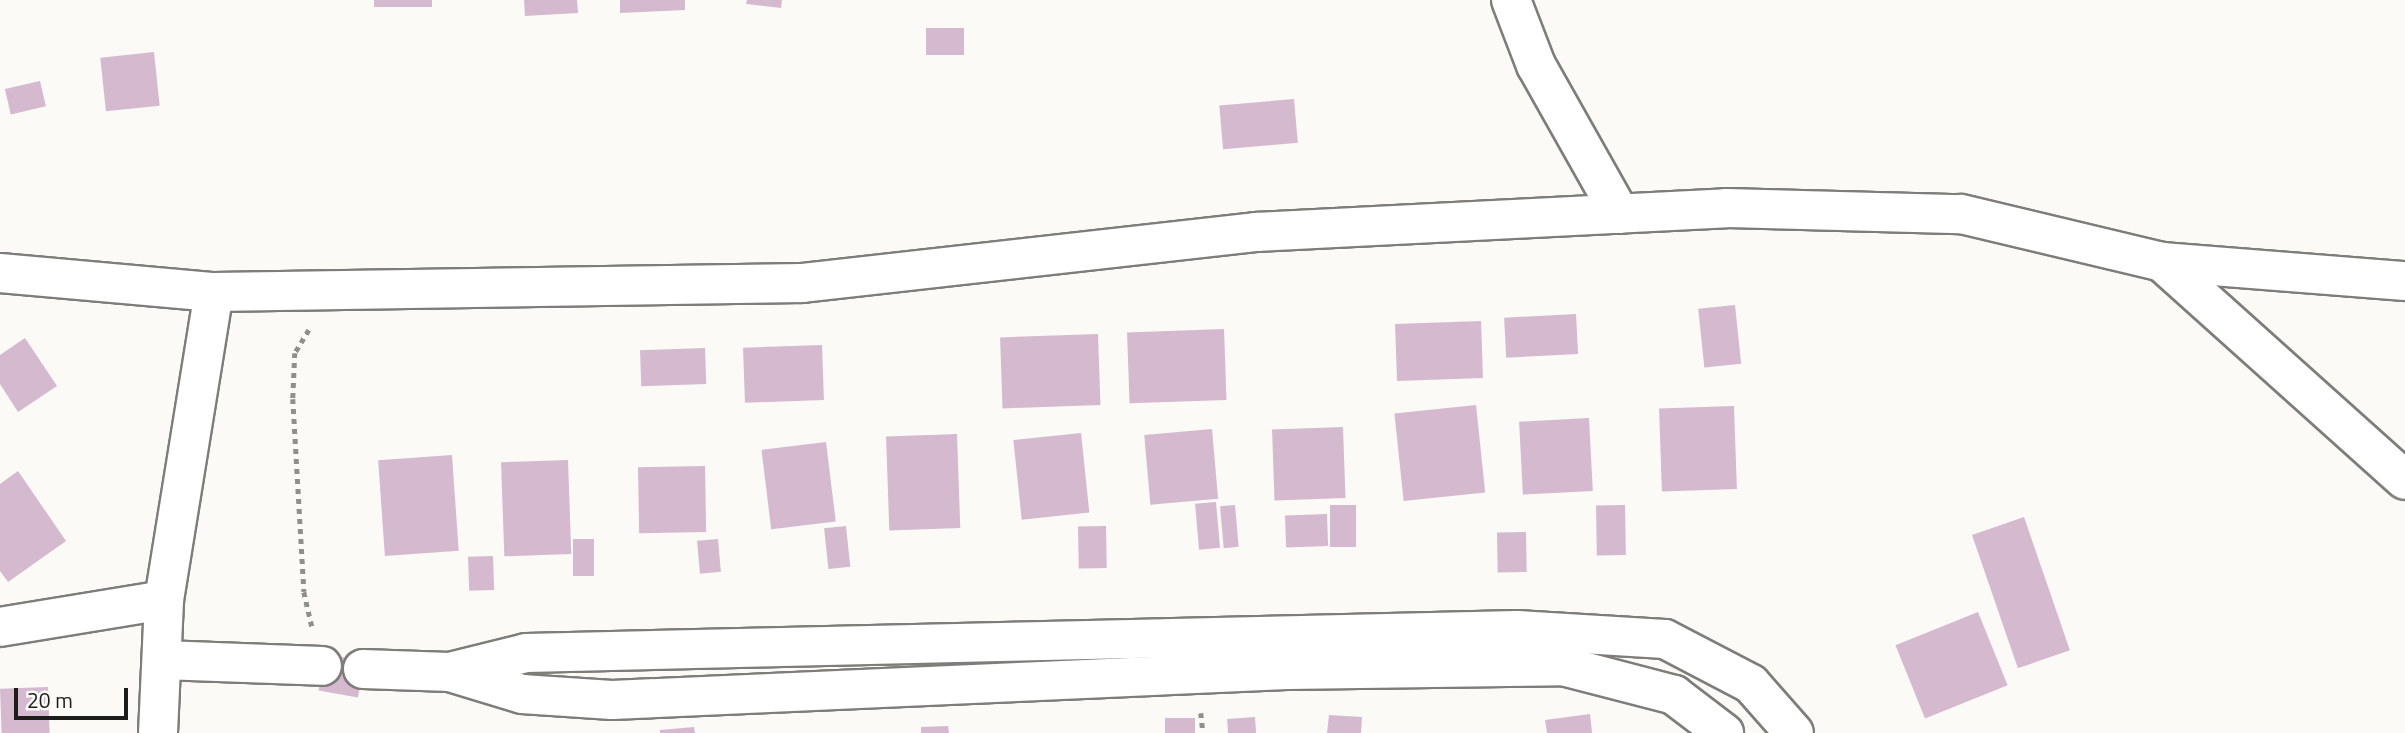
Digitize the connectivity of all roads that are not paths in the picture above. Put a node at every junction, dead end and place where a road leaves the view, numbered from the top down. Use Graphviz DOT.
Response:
graph roads {
  1 [pos="1511,0"];
  2 [pos="1619,214"];
  3 [pos="2162,262"];
  4 [pos="0,273"];
  5 [pos="2405,281"];
  6 [pos="214,292"];
  7 [pos="2405,480"];
  8 [pos="164,600"];
  9 [pos="0,627"];
  10 [pos="1197,656"];
  11 [pos="162,660"];
  12 [pos="322,666"];
  13 [pos="363,669"];
  14 [pos="158,733"];
  15 [pos="1724,733"];
  16 [pos="1794,733"];
  1 -- 2 [label="street"];
  2 -- 3 [label="street"];
  2 -- 6 [label="street"];
  3 -- 5 [label="street"];
  3 -- 7 [label="street"];
  4 -- 6 [label="street"];
  6 -- 8 [label="street"];
  8 -- 9 [label="street"];
  8 -- 11 [label="street"];
  10 -- 13 [label="street"];
  10 -- 15 [label="street"];
  10 -- 16 [label="street"];
  11 -- 12 [label="street"];
  11 -- 14 [label="street"];
}
